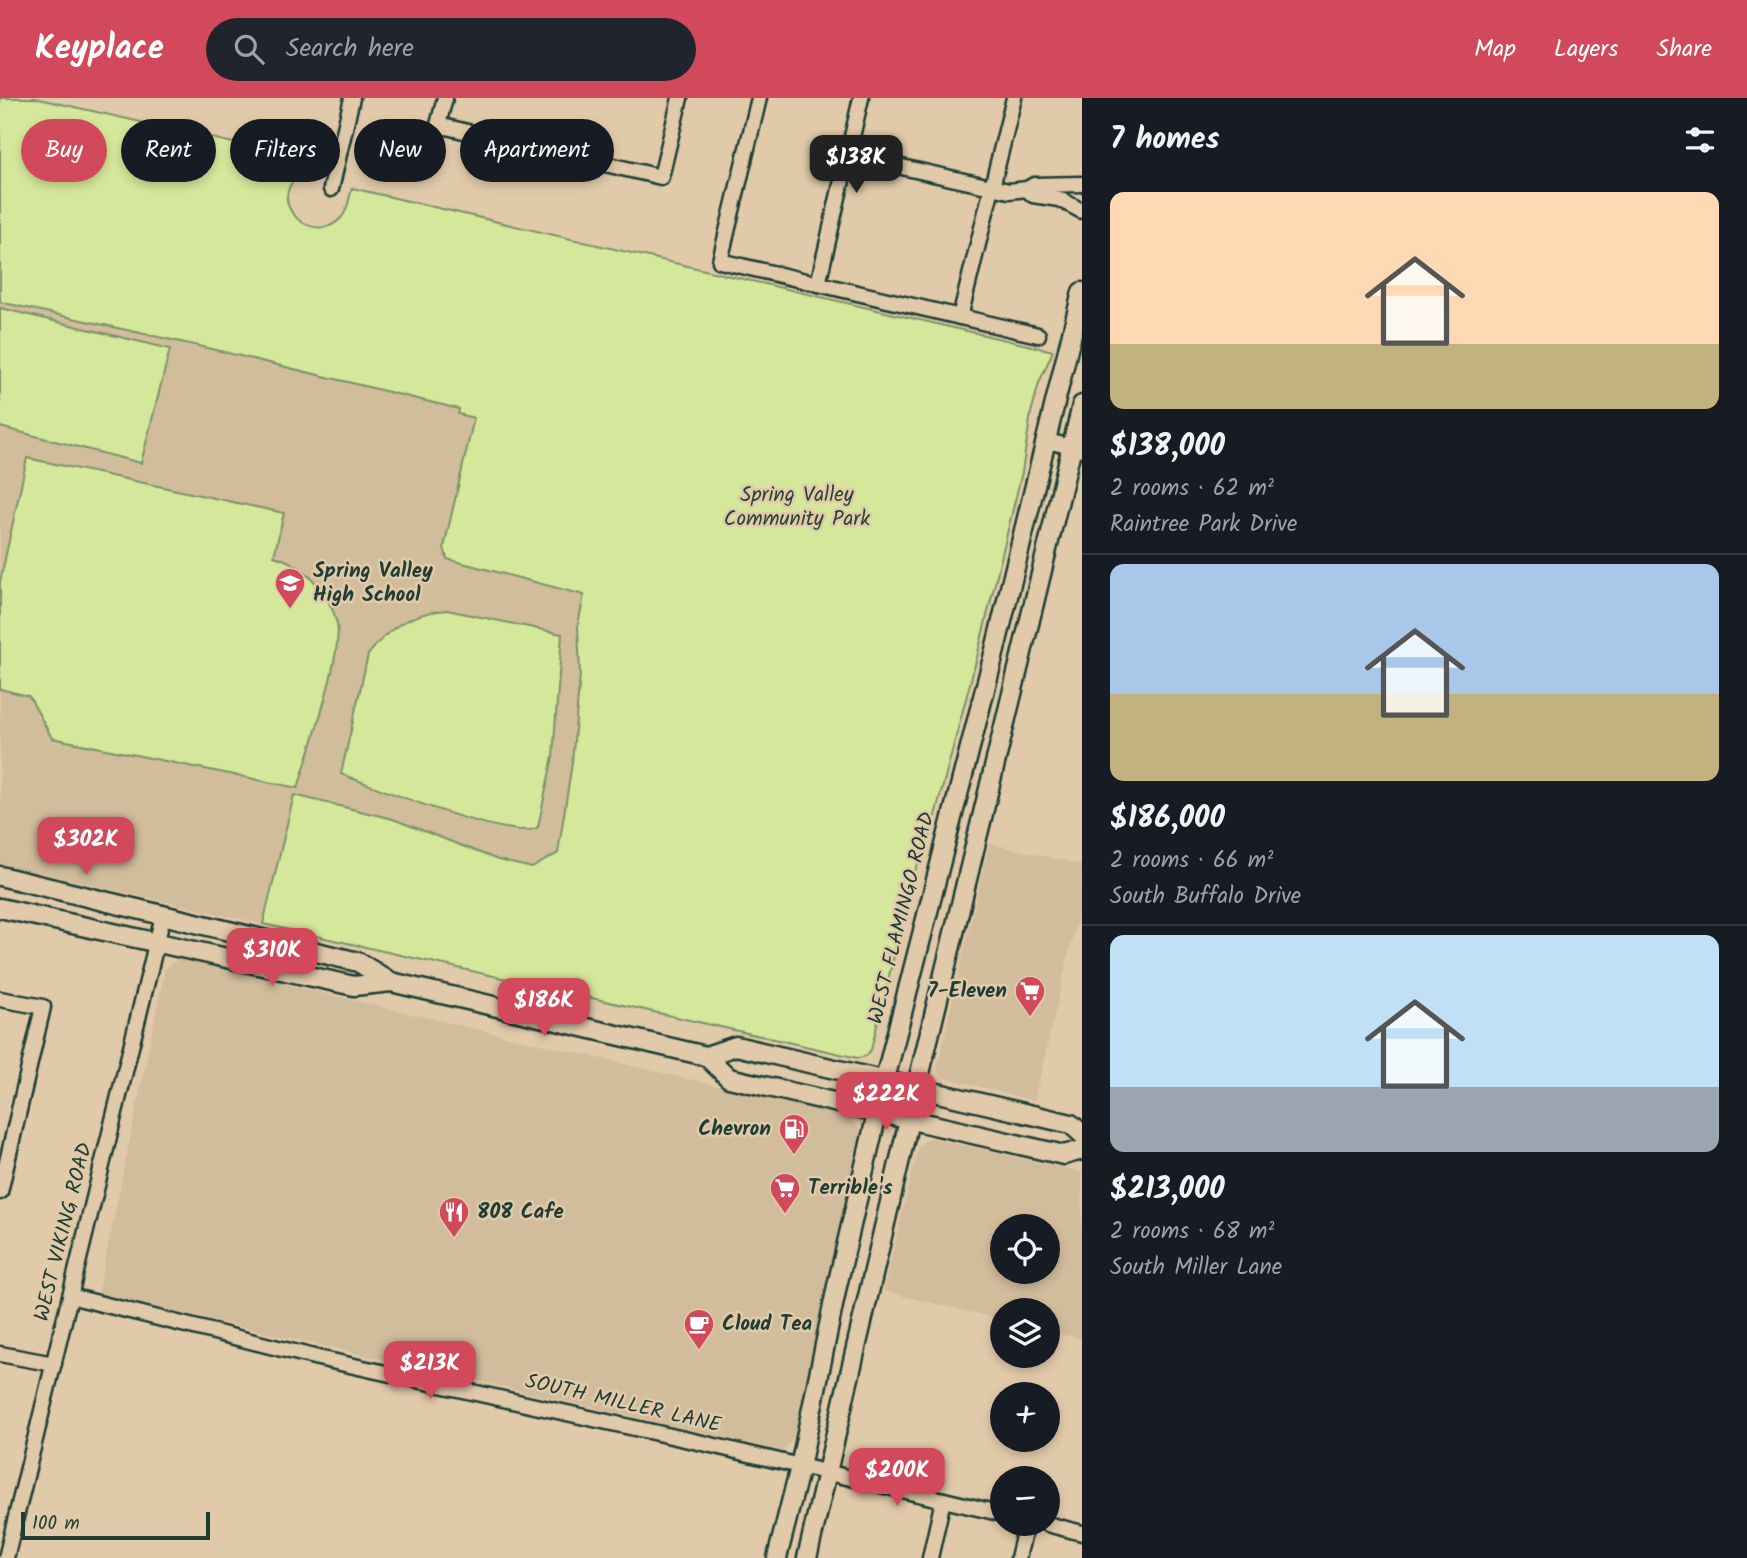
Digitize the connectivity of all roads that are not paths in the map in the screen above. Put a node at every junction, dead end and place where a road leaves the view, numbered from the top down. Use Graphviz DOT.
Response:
graph roads {
  1 [pos="352,98"];
  2 [pos="445,98"];
  3 [pos="680,98"];
  4 [pos="759,98"];
  5 [pos="861,98"];
  6 [pos="1014,98"];
  7 [pos="848,155"];
  8 [pos="1082,184"];
  9 [pos="331,189"];
  10 [pos="992,189"];
  11 [pos="1027,189"];
  12 [pos="1082,211"];
  13 [pos="818,284"];
  14 [pos="1082,292"];
  15 [pos="960,317"];
  16 [pos="1038,335"];
  17 [pos="1082,405"];
  18 [pos="1046,441"];
  19 [pos="1077,448"];
  20 [pos="0,876"];
  21 [pos="0,908"];
  22 [pos="163,916"];
  23 [pos="156,943"];
  24 [pos="391,982"];
  25 [pos="0,999"];
  26 [pos="706,1056"];
  27 [pos="885,1079"];
  28 [pos="917,1086"];
  29 [pos="877,1111"];
  30 [pos="909,1118"];
  31 [pos="1082,1134"];
  32 [pos="1082,1150"];
  33 [pos="0,1192"];
  34 [pos="70,1296"];
  35 [pos="0,1354"];
  36 [pos="54,1364"];
  37 [pos="800,1468"];
  38 [pos="827,1474"];
  39 [pos="943,1500"];
  40 [pos="990,1511"];
  41 [pos="1060,1528"];
  42 [pos="1082,1533"];
  43 [pos="1023,1536"];
  44 [pos="6,1558"];
  45 [pos="777,1558"];
  46 [pos="807,1558"];
  47 [pos="930,1558"];
  48 [pos="1018,1558"];
  1 -- 9 [label="street"];
  2 -- 3 [label="street"];
  4 -- 13 [label="street"];
  5 -- 7 [label="street"];
  6 -- 10 [label="street"];
  7 -- 10 [label="street"];
  7 -- 13 [label="street"];
  8 -- 11 [label="street"];
  10 -- 11 [label="street"];
  10 -- 15 [label="street"];
  11 -- 12 [label="street"];
  13 -- 15 [label="street"];
  14 -- 18 [label="main road, WEST FLAMINGO ROAD"];
  15 -- 16 [label="street"];
  17 -- 19 [label="main road"];
  18 -- 19 [label="street"];
  18 -- 27 [label="main road, WEST FLAMINGO ROAD"];
  19 -- 28 [label="main road"];
  20 -- 22 [label="main road"];
  21 -- 23 [label="main road"];
  22 -- 23 [label="street, WEST VIKING ROAD"];
  22 -- 24 [label="main road"];
  23 -- 24 [label="main road"];
  23 -- 34 [label="street, WEST VIKING ROAD"];
  24 -- 26 [label="main road"];
  25 -- 33 [label="street"];
  26 -- 27 [label="main road"];
  26 -- 29 [label="main road"];
  27 -- 28 [label="main road"];
  27 -- 29 [label="main road, WEST FLAMINGO ROAD"];
  28 -- 30 [label="main road"];
  28 -- 31 [label="main road"];
  29 -- 30 [label="main road"];
  29 -- 37 [label="main road, WEST FLAMINGO ROAD"];
  30 -- 32 [label="main road"];
  30 -- 38 [label="main road"];
  34 -- 36 [label="street, WEST VIKING ROAD"];
  34 -- 37 [label="street, SOUTH MILLER LANE"];
  35 -- 36 [label="street"];
  36 -- 44 [label="street, WEST VIKING ROAD"];
  37 -- 38 [label="street, SOUTH MILLER LANE"];
  37 -- 45 [label="main road, WEST FLAMINGO ROAD"];
  38 -- 39 [label="street, SOUTH MILLER LANE"];
  38 -- 46 [label="main road"];
  39 -- 40 [label="street, SOUTH MILLER LANE"];
  39 -- 47 [label="street"];
  41 -- 42 [label="street"];
  43 -- 48 [label="street"];
}
